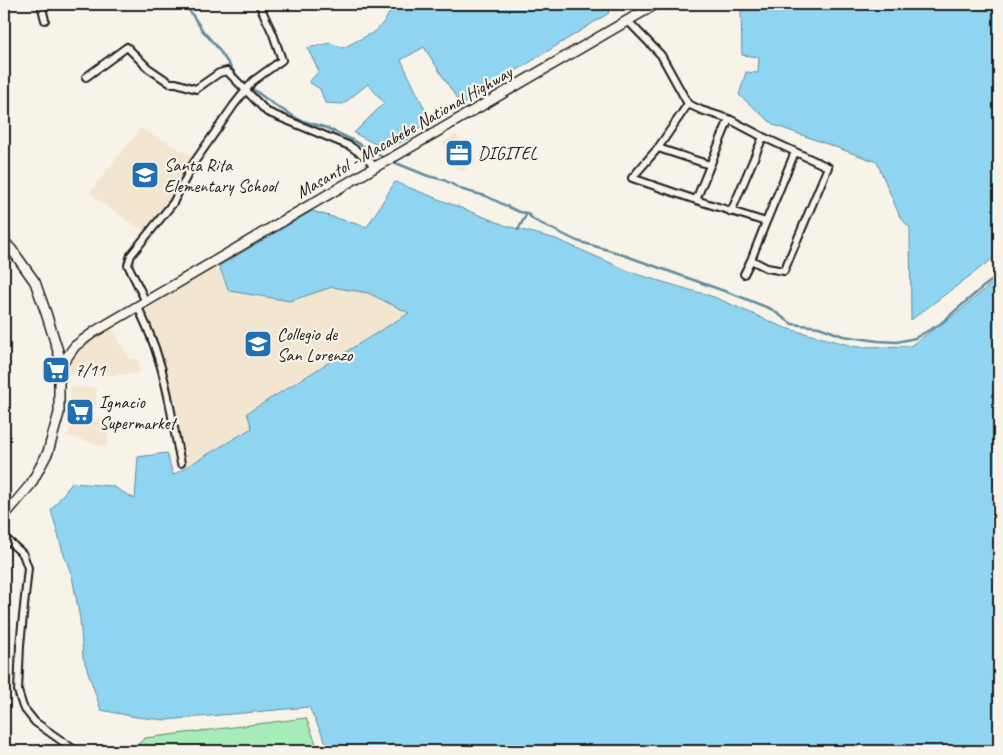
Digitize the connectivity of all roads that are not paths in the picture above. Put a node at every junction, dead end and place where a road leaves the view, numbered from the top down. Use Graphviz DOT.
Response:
graph roads {
  1 [pos="40,4"];
  2 [pos="259,4"];
  3 [pos="652,5"];
  4 [pos="46,20"];
  5 [pos="628,21"];
  6 [pos="86,77"];
  7 [pos="249,86"];
  8 [pos="688,104"];
  9 [pos="729,119"];
  10 [pos="763,137"];
  11 [pos="658,148"];
  12 [pos="795,152"];
  13 [pos="710,165"];
  14 [pos="376,166"];
  15 [pos="696,200"];
  16 [pos="731,212"];
  17 [pos="766,222"];
  18 [pos="4,240"];
  19 [pos="751,260"];
  20 [pos="744,274"];
  21 [pos="142,305"];
  22 [pos="62,364"];
  23 [pos="181,463"];
  24 [pos="4,516"];
  25 [pos="4,537"];
  26 [pos="76,751"];
  1 -- 4 [label="street"];
  2 -- 7 [label="street"];
  3 -- 5 [label="main road, Masantol - Macabebe National Highway"];
  5 -- 8 [label="street"];
  5 -- 14 [label="main road, Masantol - Macabebe National Highway"];
  6 -- 7 [label="street"];
  7 -- 14 [label="street"];
  7 -- 21 [label="street"];
  8 -- 9 [label="street"];
  8 -- 11 [label="street"];
  9 -- 10 [label="street"];
  9 -- 13 [label="street"];
  10 -- 12 [label="street"];
  10 -- 16 [label="street"];
  11 -- 13 [label="street"];
  11 -- 15 [label="street"];
  12 -- 17 [label="street"];
  12 -- 19 [label="street"];
  13 -- 15 [label="street"];
  14 -- 21 [label="main road, Masantol - Macabebe National Highway"];
  15 -- 16 [label="street"];
  16 -- 17 [label="street"];
  17 -- 19 [label="street"];
  18 -- 22 [label="main road"];
  19 -- 20 [label="street"];
  21 -- 22 [label="main road, Masantol - Macabebe National Highway"];
  21 -- 23 [label="street"];
  22 -- 24 [label="main road"];
  25 -- 26 [label="street"];
}
